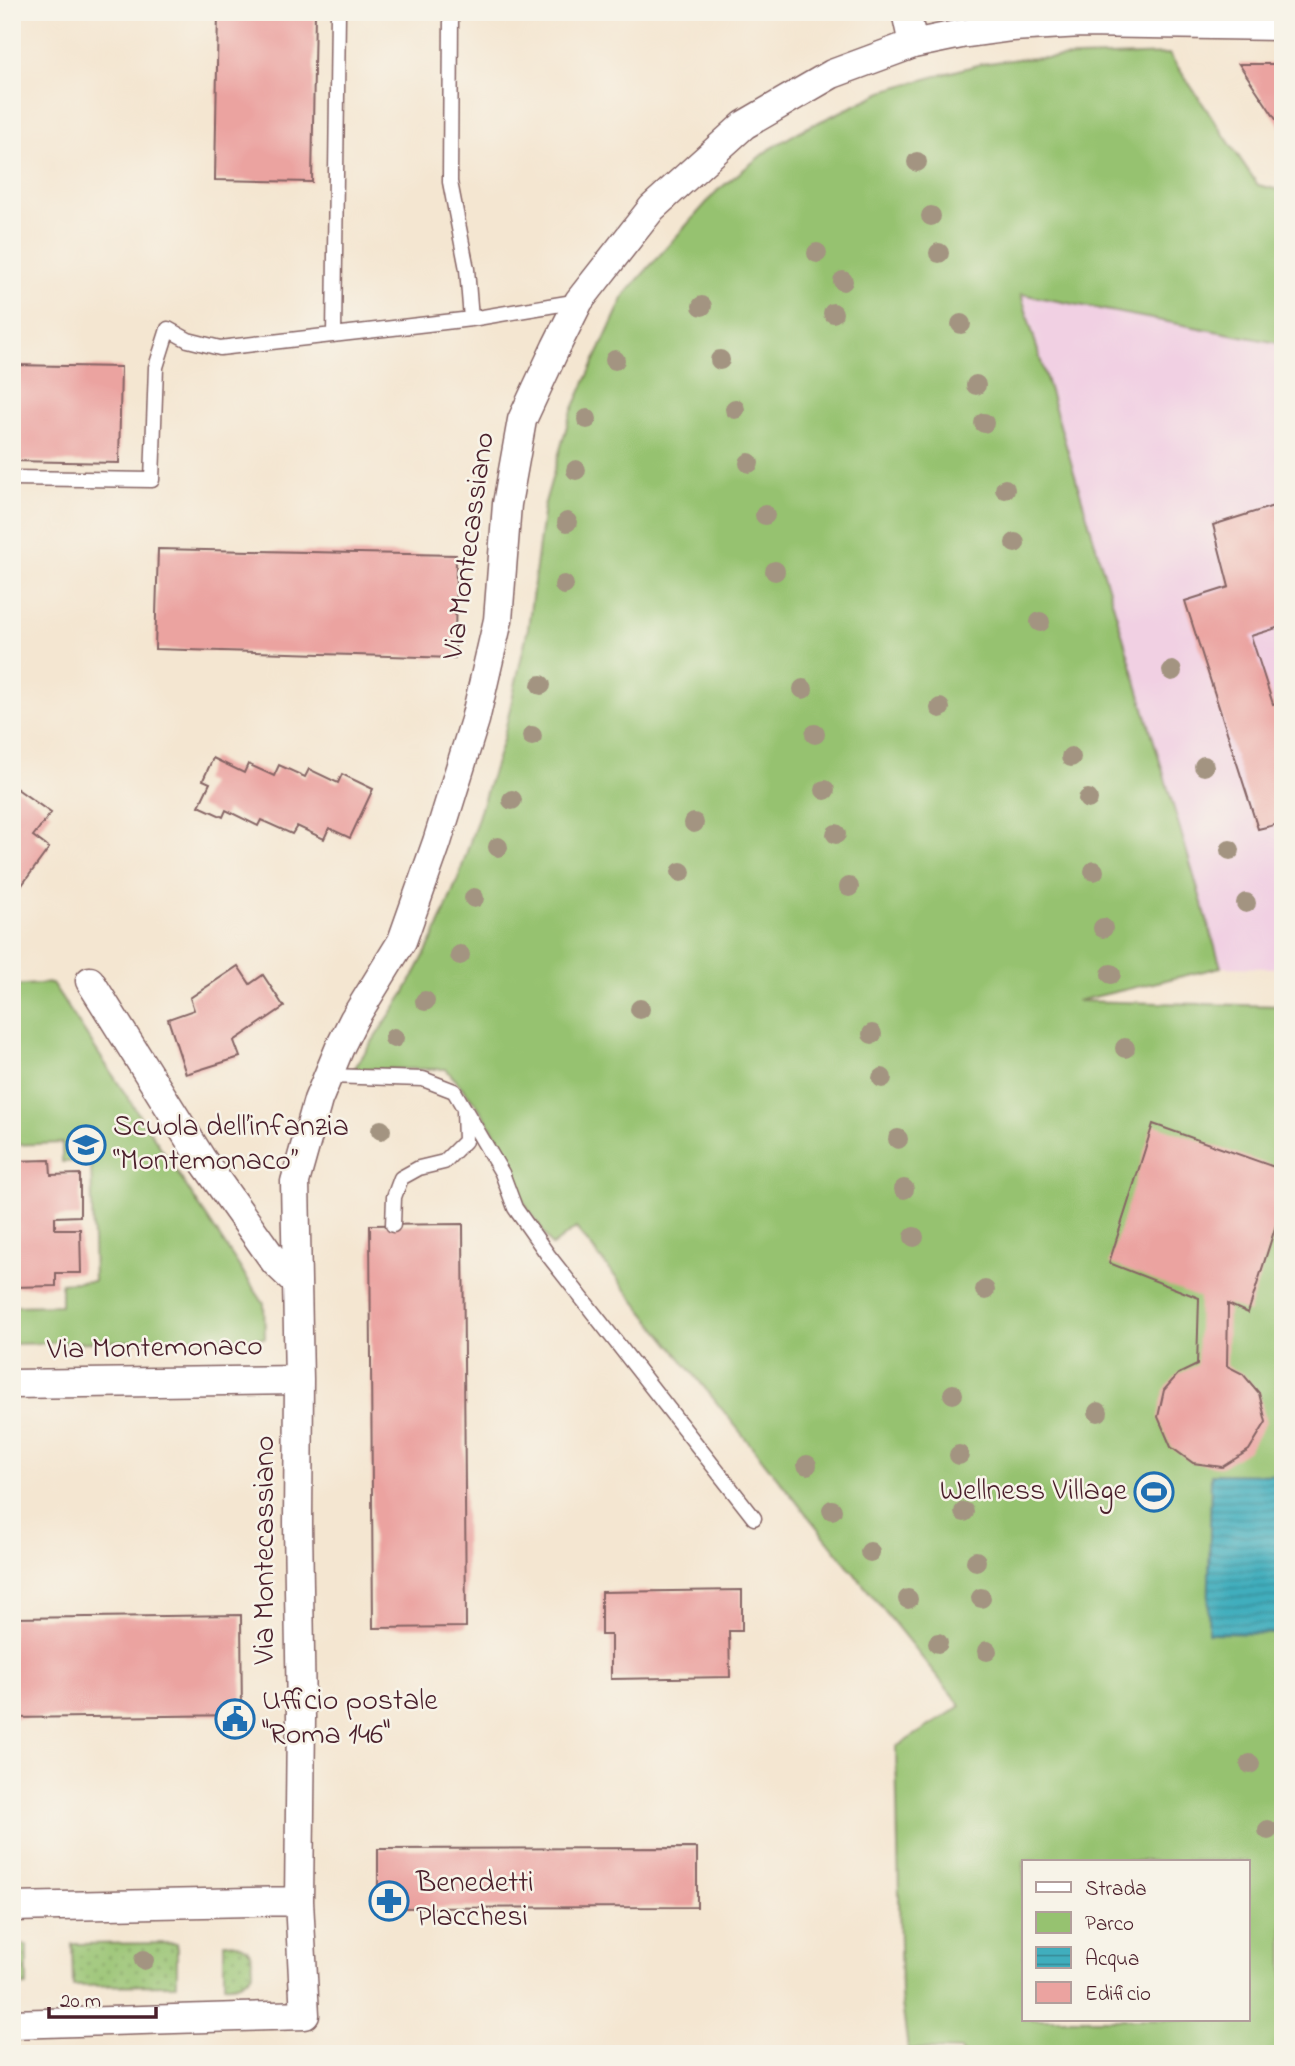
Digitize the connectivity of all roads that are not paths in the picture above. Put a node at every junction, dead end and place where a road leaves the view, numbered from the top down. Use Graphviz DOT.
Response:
graph roads {
  1 [pos="338,12"];
  2 [pos="451,12"];
  3 [pos="906,12"];
  4 [pos="1283,26"];
  5 [pos="913,44"];
  6 [pos="579,301"];
  7 [pos="471,319"];
  8 [pos="334,335"];
  9 [pos="12,478"];
  10 [pos="90,981"];
  11 [pos="328,1076"];
  12 [pos="464,1108"];
  13 [pos="393,1224"];
  14 [pos="297,1283"];
  15 [pos="299,1380"];
  16 [pos="12,1384"];
  17 [pos="754,1518"];
  18 [pos="299,1901"];
  19 [pos="12,1907"];
  20 [pos="12,2024"];
  1 -- 8 [label="lane"];
  2 -- 7 [label="lane"];
  3 -- 5 [label="street"];
  4 -- 5 [label="street, Via Montecassiano"];
  5 -- 6 [label="street, Via Montecassiano"];
  6 -- 7 [label="lane"];
  6 -- 11 [label="street, Via Montecassiano"];
  7 -- 8 [label="lane"];
  8 -- 9 [label="lane"];
  10 -- 14 [label="street"];
  11 -- 12 [label="lane"];
  11 -- 14 [label="street, Via Montecassiano"];
  12 -- 13 [label="lane"];
  12 -- 17 [label="lane"];
  14 -- 15 [label="street, Via Montecassiano"];
  15 -- 16 [label="street, Via Montemonaco"];
  15 -- 18 [label="street, Via Montecassiano"];
  18 -- 19 [label="street"];
  18 -- 20 [label="street, Via Montecassiano"];
}
